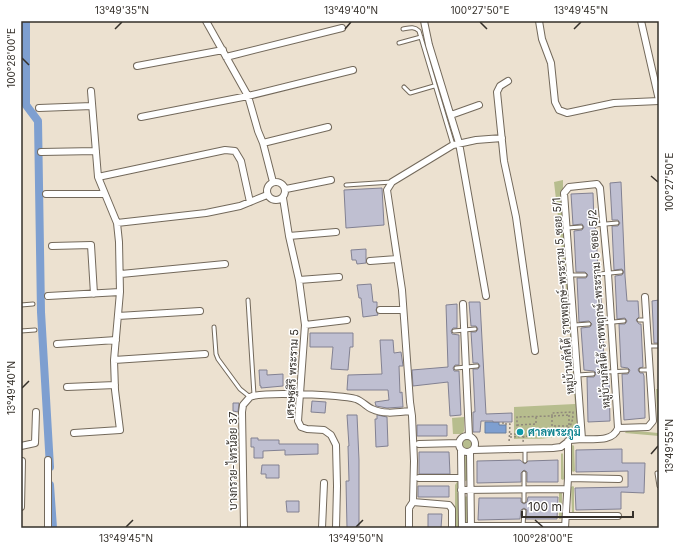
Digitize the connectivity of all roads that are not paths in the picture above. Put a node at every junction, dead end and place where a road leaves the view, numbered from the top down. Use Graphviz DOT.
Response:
graph roads {
  1 [pos="206,21"];
  2 [pos="424,21"];
  3 [pos="539,21"];
  4 [pos="641,21"];
  5 [pos="342,28"];
  6 [pos="403,28"];
  7 [pos="421,37"];
  8 [pos="399,44"];
  9 [pos="223,50"];
  10 [pos="226,57"];
  11 [pos="137,66"];
  12 [pos="353,70"];
  13 [pos="508,81"];
  14 [pos="434,86"];
  15 [pos="404,87"];
  16 [pos="91,91"];
  17 [pos="248,96"];
  18 [pos="659,101"];
  19 [pos="479,105"];
  20 [pos="92,106"];
  21 [pos="39,108"];
  22 [pos="451,115"];
  23 [pos="141,117"];
  24 [pos="328,127"];
  25 [pos="502,138"];
  26 [pos="263,143"];
  27 [pos="460,143"];
  28 [pos="452,145"];
  29 [pos="96,151"];
  30 [pos="41,152"];
  31 [pos="98,177"];
  32 [pos="331,180"];
  33 [pos="274,182"];
  34 [pos="392,182"];
  35 [pos="346,186"];
  36 [pos="600,188"];
  37 [pos="286,189"];
  38 [pos="46,194"];
  39 [pos="104,194"];
  40 [pos="267,195"];
  41 [pos="283,198"];
  42 [pos="250,202"];
  43 [pos="617,223"];
  44 [pos="117,224"];
  45 [pos="604,224"];
  46 [pos="595,225"];
  47 [pos="581,227"];
  48 [pos="567,228"];
  49 [pos="336,232"];
  50 [pos="289,236"];
  51 [pos="52,246"];
  52 [pos="397,259"];
  53 [pos="370,261"];
  54 [pos="225,264"];
  55 [pos="621,272"];
  56 [pos="608,273"];
  57 [pos="121,274"];
  58 [pos="599,274"];
  59 [pos="585,275"];
  60 [pos="571,276"];
  61 [pos="339,277"];
  62 [pos="299,280"];
  63 [pos="120,292"];
  64 [pos="94,294"];
  65 [pos="48,296"];
  66 [pos="486,296"];
  67 [pos="645,297"];
  68 [pos="248,300"];
  69 [pos="33,304"];
  70 [pos="463,304"];
  71 [pos="21,305"];
  72 [pos="380,310"];
  73 [pos="403,310"];
  74 [pos="200,311"];
  75 [pos="118,316"];
  76 [pos="347,320"];
  77 [pos="639,320"];
  78 [pos="646,320"];
  79 [pos="624,321"];
  80 [pos="611,322"];
  81 [pos="603,323"];
  82 [pos="589,324"];
  83 [pos="305,325"];
  84 [pos="575,325"];
  85 [pos="214,327"];
  86 [pos="34,330"];
  87 [pos="464,330"];
  88 [pos="475,330"];
  89 [pos="454,331"];
  90 [pos="21,332"];
  91 [pos="116,340"];
  92 [pos="57,344"];
  93 [pos="648,346"];
  94 [pos="659,346"];
  95 [pos="535,351"];
  96 [pos="205,354"];
  97 [pos="114,360"];
  98 [pos="477,366"];
  99 [pos="466,367"];
  100 [pos="456,368"];
  101 [pos="641,370"];
  102 [pos="650,370"];
  103 [pos="627,371"];
  104 [pos="607,372"];
  105 [pos="614,372"];
  106 [pos="593,374"];
  107 [pos="578,375"];
  108 [pos="115,385"];
  109 [pos="66,387"];
  110 [pos="301,395"];
  111 [pos="252,396"];
  112 [pos="411,411"];
  113 [pos="36,412"];
  114 [pos="618,428"];
  115 [pos="74,433"];
  116 [pos="468,436"];
  117 [pos="582,439"];
  118 [pos="568,441"];
  119 [pos="419,444"];
  120 [pos="21,446"];
  121 [pos="460,446"];
  122 [pos="525,449"];
  123 [pos="471,451"];
  124 [pos="48,460"];
  125 [pos="22,461"];
  126 [pos="525,461"];
  127 [pos="524,473"];
  128 [pos="657,473"];
  129 [pos="419,478"];
  130 [pos="462,478"];
  131 [pos="568,478"];
  132 [pos="619,479"];
  133 [pos="324,483"];
  134 [pos="659,486"];
  135 [pos="470,489"];
  136 [pos="567,489"];
  137 [pos="461,490"];
  138 [pos="524,490"];
  139 [pos="524,501"];
  140 [pos="413,502"];
  141 [pos="21,507"];
  142 [pos="524,511"];
  143 [pos="566,516"];
  144 [pos="618,516"];
  145 [pos="462,527"];
  146 [pos="471,527"];
  147 [pos="523,527"];
  148 [pos="565,527"];
  149 [pos="48,528"];
  150 [pos="244,528"];
  151 [pos="322,528"];
  152 [pos="336,528"];
  153 [pos="409,528"];
  154 [pos="452,528"];
  1 -- 9 [label="street"];
  2 -- 22 [label="street"];
  3 -- 18 [label="street"];
  4 -- 18 [label="street"];
  5 -- 10 [label="street"];
  6 -- 7 [label="lane"];
  7 -- 8 [label="lane"];
  7 -- 14 [label="lane"];
  9 -- 10 [label="street"];
  9 -- 11 [label="street"];
  10 -- 17 [label="street"];
  12 -- 17 [label="street"];
  13 -- 25 [label="street"];
  14 -- 15 [label="lane"];
  14 -- 28 [label="lane"];
  16 -- 20 [label="street"];
  17 -- 23 [label="street"];
  17 -- 26 [label="street"];
  19 -- 22 [label="street"];
  20 -- 21 [label="street"];
  20 -- 29 [label="street"];
  22 -- 27 [label="street"];
  24 -- 26 [label="street"];
  25 -- 27 [label="street"];
  25 -- 95 [label="street"];
  26 -- 33 [label="street"];
  27 -- 28 [label="street"];
  27 -- 66 [label="street"];
  28 -- 34 [label="street"];
  29 -- 30 [label="street"];
  29 -- 31 [label="street"];
  31 -- 39 [label="street"];
  31 -- 42 [label="street"];
  32 -- 37 [label="street"];
  33 -- 37 [label="street"];
  33 -- 40 [label="street"];
  34 -- 35 [label="lane"];
  34 -- 52 [label="street"];
  36 -- 45 [label="street, หมู่บ้านกัสโต้ ราชพฤกษ์-พระราม 5 ซอย 5/2"];
  36 -- 48 [label="street, หมู่บ้านกัสโต้ ราชพฤกษ์-พระราม 5 ซอย 5/1"];
  37 -- 41 [label="street, เศรษฐสิริ พระราม 5"];
  38 -- 39 [label="street"];
  39 -- 44 [label="street"];
  40 -- 41 [label="street"];
  40 -- 42 [label="street"];
  41 -- 50 [label="street, เศรษฐสิริ พระราม 5"];
  42 -- 44 [label="street"];
  43 -- 45 [label="lane"];
  44 -- 57 [label="street"];
  45 -- 46 [label="lane"];
  45 -- 56 [label="street, หมู่บ้านกัสโต้ ราชพฤกษ์-พระราม 5 ซอย 5/2"];
  47 -- 48 [label="lane"];
  48 -- 60 [label="street, หมู่บ้านกัสโต้ ราชพฤกษ์-พระราม 5 ซอย 5/1"];
  49 -- 50 [label="street"];
  50 -- 62 [label="street, เศรษฐสิริ พระราม 5"];
  51 -- 64 [label="street"];
  52 -- 53 [label="street"];
  52 -- 73 [label="street"];
  54 -- 57 [label="street"];
  55 -- 56 [label="lane"];
  56 -- 58 [label="lane"];
  56 -- 80 [label="street, หมู่บ้านกัสโต้ ราชพฤกษ์-พระราม 5 ซอย 5/2"];
  57 -- 63 [label="street"];
  59 -- 60 [label="lane"];
  60 -- 84 [label="street, หมู่บ้านกัสโต้ ราชพฤกษ์-พระราม 5 ซอย 5/1"];
  61 -- 62 [label="street"];
  62 -- 83 [label="street, เศรษฐสิริ พระราม 5"];
  63 -- 64 [label="street"];
  63 -- 75 [label="street"];
  64 -- 65 [label="street"];
  67 -- 78 [label="street"];
  68 -- 111 [label="lane"];
  69 -- 71 [label="lane"];
  70 -- 87 [label="street"];
  72 -- 73 [label="street"];
  73 -- 112 [label="street"];
  74 -- 75 [label="street"];
  75 -- 91 [label="street"];
  76 -- 83 [label="street"];
  77 -- 78 [label="lane"];
  78 -- 93 [label="street"];
  79 -- 80 [label="lane"];
  80 -- 81 [label="lane"];
  80 -- 105 [label="street, หมู่บ้านกัสโต้ ราชพฤกษ์-พระราม 5 ซอย 5/2"];
  82 -- 84 [label="lane"];
  83 -- 110 [label="street, เศรษฐสิริ พระราม 5"];
  84 -- 107 [label="street, หมู่บ้านกัสโต้ ราชพฤกษ์-พระราม 5 ซอย 5/1"];
  85 -- 111 [label="lane"];
  86 -- 90 [label="lane"];
  87 -- 88 [label="lane"];
  87 -- 89 [label="lane"];
  87 -- 99 [label="street"];
  91 -- 92 [label="street"];
  91 -- 97 [label="street"];
  93 -- 94 [label="lane"];
  93 -- 102 [label="street"];
  96 -- 97 [label="street"];
  97 -- 108 [label="street"];
  98 -- 99 [label="lane"];
  99 -- 100 [label="lane"];
  99 -- 116 [label="street"];
  101 -- 102 [label="lane"];
  102 -- 114 [label="street"];
  103 -- 105 [label="lane"];
  104 -- 105 [label="lane"];
  105 -- 114 [label="street, หมู่บ้านกัสโต้ ราชพฤกษ์-พระราม 5 ซอย 5/2"];
  106 -- 107 [label="lane"];
  107 -- 117 [label="street, หมู่บ้านกัสโต้ ราชพฤกษ์-พระราม 5 ซอย 5/1"];
  108 -- 109 [label="street"];
  108 -- 115 [label="street"];
  110 -- 111 [label="street"];
  110 -- 112 [label="street"];
  110 -- 152 [label="street, เศรษฐสิริ พระราม 5"];
  111 -- 150 [label="street, บางกรวย-ไทรน้อย 37"];
  112 -- 140 [label="street"];
  113 -- 120 [label="street"];
  114 -- 117 [label="street"];
  116 -- 121 [label="street"];
  116 -- 123 [label="street"];
  117 -- 118 [label="street"];
  118 -- 122 [label="street"];
  118 -- 131 [label="street"];
  119 -- 121 [label="street"];
  121 -- 123 [label="street"];
  121 -- 130 [label="street"];
  122 -- 123 [label="street"];
  122 -- 126 [label="lane"];
  123 -- 135 [label="street"];
  124 -- 149 [label="street"];
  125 -- 141 [label="street"];
  127 -- 138 [label="lane"];
  128 -- 134 [label="lane"];
  129 -- 130 [label="street"];
  130 -- 137 [label="street"];
  131 -- 132 [label="street"];
  131 -- 136 [label="street"];
  133 -- 151 [label="street"];
  135 -- 137 [label="street"];
  135 -- 138 [label="street"];
  135 -- 146 [label="street"];
  136 -- 138 [label="street"];
  136 -- 143 [label="street"];
  137 -- 145 [label="street"];
  138 -- 139 [label="lane"];
  140 -- 153 [label="street"];
  140 -- 154 [label="street"];
  142 -- 147 [label="lane"];
  143 -- 144 [label="street"];
  143 -- 148 [label="street"];
  145 -- 146 [label="street"];
  146 -- 147 [label="street"];
  147 -- 148 [label="street"];
}
